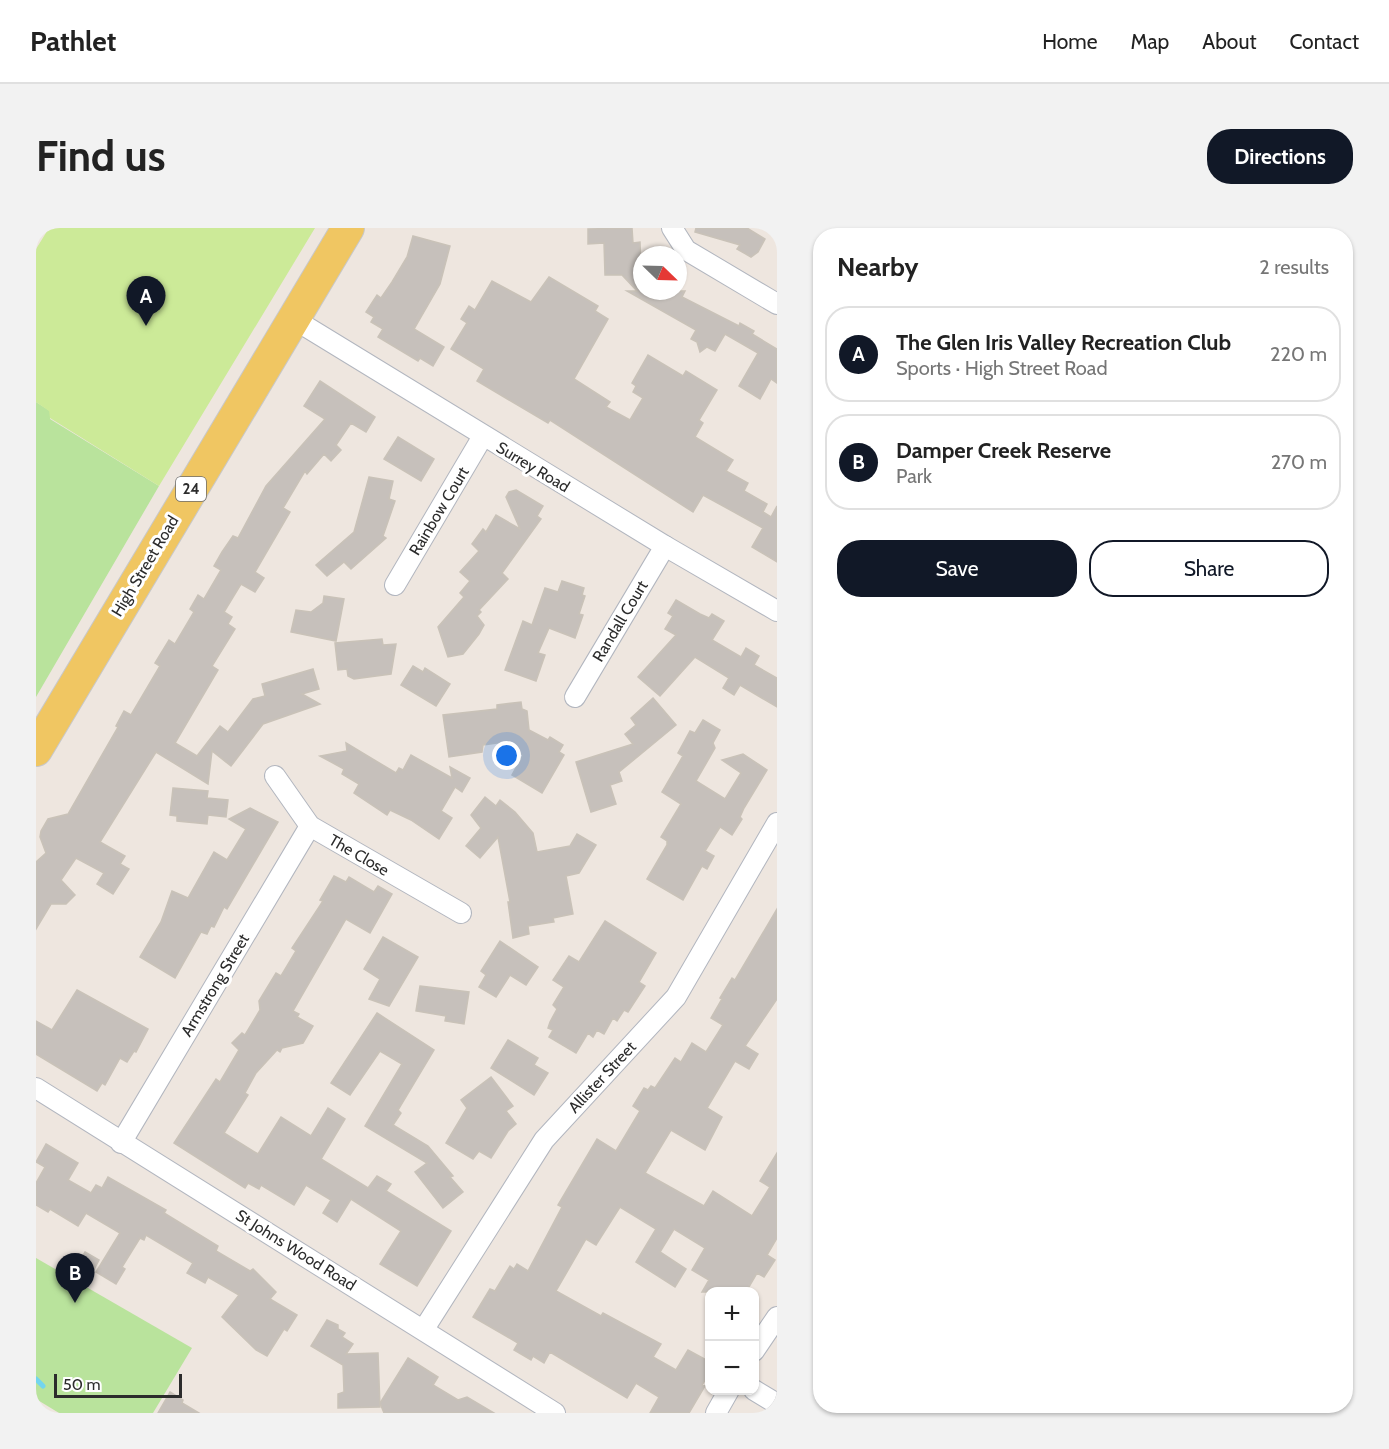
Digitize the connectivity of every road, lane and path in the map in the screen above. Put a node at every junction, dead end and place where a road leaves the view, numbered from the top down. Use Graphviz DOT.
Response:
graph roads {
  1 [pos="348,228"];
  2 [pos="672,228"];
  3 [pos="777,304"];
  4 [pos="292,318"];
  5 [pos="483,436"];
  6 [pos="665,546"];
  7 [pos="395,585"];
  8 [pos="777,611"];
  9 [pos="575,697"];
  10 [pos="36,750"];
  11 [pos="275,776"];
  12 [pos="777,823"];
  13 [pos="310,826"];
  14 [pos="461,914"];
  15 [pos="36,1088"];
  16 [pos="121,1143"];
  17 [pos="777,1317"];
  18 [pos="424,1329"];
  19 [pos="759,1344"];
  20 [pos="759,1393"];
  21 [pos="726,1395"];
  22 [pos="777,1404"];
  23 [pos="555,1413"];
  24 [pos="716,1413"];
  1 -- 4 [label="main road, High Street Road / 24"];
  2 -- 3 [label="street"];
  4 -- 5 [label="street, Surrey Road"];
  4 -- 10 [label="main road, High Street Road / 24"];
  5 -- 6 [label="street, Surrey Road"];
  5 -- 7 [label="street, Rainbow Court"];
  6 -- 8 [label="street, Surrey Road"];
  6 -- 9 [label="street, Randall Court"];
  11 -- 13 [label="street, The Close"];
  12 -- 18 [label="street, Allister Street"];
  13 -- 14 [label="street, The Close"];
  13 -- 16 [label="street, Armstrong Street"];
  15 -- 16 [label="street, St Johns Wood Road"];
  16 -- 18 [label="street, St Johns Wood Road"];
  17 -- 19 [label="street"];
  18 -- 23 [label="street, St Johns Wood Road"];
  20 -- 22 [label="street"];
  21 -- 24 [label="street"];
}
